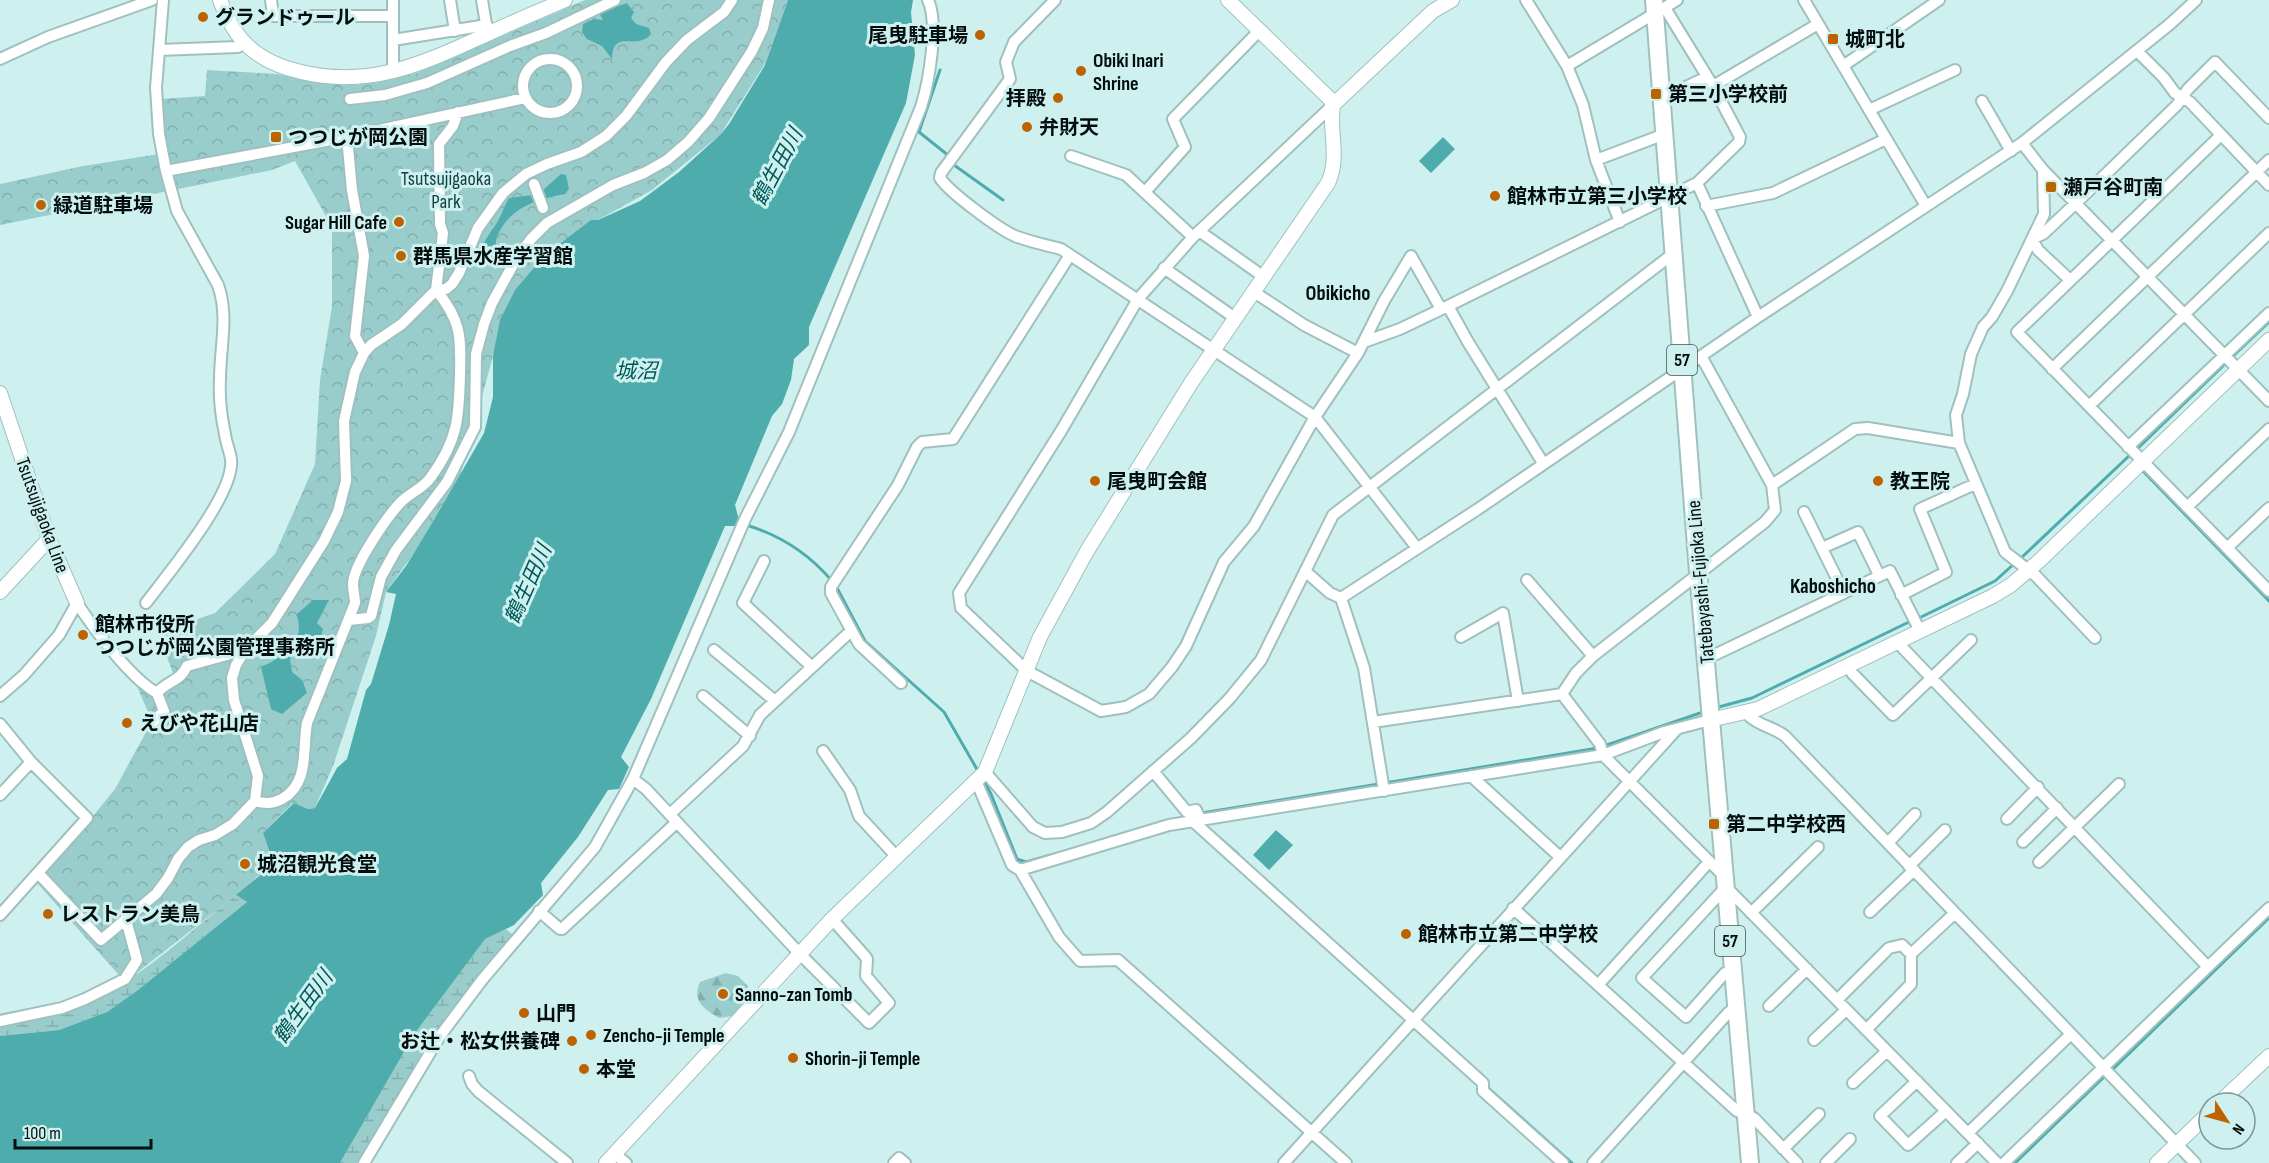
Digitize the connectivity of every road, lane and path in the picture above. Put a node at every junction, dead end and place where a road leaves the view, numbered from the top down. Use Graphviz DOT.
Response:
graph roads {
  1 [pos="152,0"];
  2 [pos="163,0"];
  3 [pos="220,0"];
  4 [pos="271,0"];
  5 [pos="393,0"];
  6 [pos="450,0"];
  7 [pos="482,0"];
  8 [pos="565,0"];
  9 [pos="615,0"];
  10 [pos="732,0"];
  11 [pos="769,0"];
  12 [pos="928,0"];
  13 [pos="1055,0"];
  14 [pos="1228,0"];
  15 [pos="1452,0"];
  16 [pos="1526,0"];
  17 [pos="1677,0"];
  18 [pos="1818,0"];
  19 [pos="1939,0"];
  20 [pos="2196,0"];
  21 [pos="1806,3"];
  22 [pos="546,4"];
  23 [pos="1658,8"];
  24 [pos="393,16"];
  25 [pos="1818,24"];
  26 [pos="487,29"];
  27 [pos="1260,30"];
  28 [pos="455,31"];
  29 [pos="393,40"];
  30 [pos="244,43"];
  31 [pos="159,50"];
  32 [pos="2137,51"];
  33 [pos="0,59"];
  34 [pos="1567,66"];
  35 [pos="1843,66"];
  36 [pos="1955,70"];
  37 [pos="393,72"];
  38 [pos="1710,82"];
  39 [pos="2182,97"];
  40 [pos="525,98"];
  41 [pos="1662,98"];
  42 [pos="350,99"];
  43 [pos="1982,101"];
  44 [pos="1333,105"];
  45 [pos="1869,110"];
  46 [pos="458,112"];
  47 [pos="2269,118"];
  48 [pos="1665,134"];
  49 [pos="2221,135"];
  50 [pos="347,136"];
  51 [pos="1886,139"];
  52 [pos="2022,143"];
  53 [pos="2011,150"];
  54 [pos="1071,156"];
  55 [pos="1596,160"];
  56 [pos="2269,160"];
  57 [pos="2043,170"];
  58 [pos="166,171"];
  59 [pos="2257,172"];
  60 [pos="1697,183"];
  61 [pos="534,184"];
  62 [pos="2269,185"];
  63 [pos="1145,192"];
  64 [pos="1669,197"];
  65 [pos="2076,203"];
  66 [pos="1706,206"];
  67 [pos="1926,206"];
  68 [pos="543,208"];
  69 [pos="1620,222"];
  70 [pos="2269,233"];
  71 [pos="1196,234"];
  72 [pos="2032,239"];
  73 [pos="2112,240"];
  74 [pos="1674,252"];
  75 [pos="1070,255"];
  76 [pos="1164,268"];
  77 [pos="1264,277"];
  78 [pos="2148,277"];
  79 [pos="2070,280"];
  80 [pos="436,290"];
  81 [pos="1254,292"];
  82 [pos="1138,299"];
  83 [pos="1444,308"];
  84 [pos="2269,313"];
  85 [pos="2184,314"];
  86 [pos="1758,317"];
  87 [pos="1235,318"];
  88 [pos="2269,340"];
  89 [pos="1364,342"];
  90 [pos="1214,349"];
  91 [pos="364,353"];
  92 [pos="1358,353"];
  93 [pos="2225,355"];
  94 [pos="1701,356"];
  95 [pos="1683,368"];
  96 [pos="2052,369"];
  97 [pos="2239,369"];
  98 [pos="1497,389"];
  99 [pos="1,401"];
  100 [pos="2269,401"];
  101 [pos="2088,406"];
  102 [pos="1315,417"];
  103 [pos="2269,429"];
  104 [pos="1959,443"];
  105 [pos="2128,447"];
  106 [pos="2142,461"];
  107 [pos="1543,463"];
  108 [pos="1975,484"];
  109 [pos="1772,485"];
  110 [pos="1370,487"];
  111 [pos="2187,507"];
  112 [pos="2269,508"];
  113 [pos="1804,512"];
  114 [pos="49,539"];
  115 [pos="1417,548"];
  116 [pos="1822,548"];
  117 [pos="2227,548"];
  118 [pos="764,561"];
  119 [pos="1305,571"];
  120 [pos="2028,571"];
  121 [pos="1698,572"];
  122 [pos="1879,575"];
  123 [pos="1527,580"];
  124 [pos="2268,589"];
  125 [pos="0,592"];
  126 [pos="1844,593"];
  127 [pos="1901,595"];
  128 [pos="1341,598"];
  129 [pos="76,603"];
  130 [pos="146,603"];
  131 [pos="349,620"];
  132 [pos="851,631"];
  133 [pos="1920,631"];
  134 [pos="1461,638"];
  135 [pos="2095,638"];
  136 [pos="1971,640"];
  137 [pos="1897,642"];
  138 [pos="245,650"];
  139 [pos="714,650"];
  140 [pos="1593,656"];
  141 [pos="1706,659"];
  142 [pos="1848,665"];
  143 [pos="811,666"];
  144 [pos="1027,672"];
  145 [pos="1932,678"];
  146 [pos="901,683"];
  147 [pos="157,693"];
  148 [pos="1562,694"];
  149 [pos="0,696"];
  150 [pos="703,696"];
  151 [pos="1518,700"];
  152 [pos="775,701"];
  153 [pos="1745,712"];
  154 [pos="1710,720"];
  155 [pos="1373,722"];
  156 [pos="0,724"];
  157 [pos="149,726"];
  158 [pos="1677,729"];
  159 [pos="750,736"];
  160 [pos="823,751"];
  161 [pos="1603,755"];
  162 [pos="31,762"];
  163 [pos="1153,771"];
  164 [pos="1471,776"];
  165 [pos="981,778"];
  166 [pos="633,779"];
  167 [pos="1629,782"];
  168 [pos="2119,784"];
  169 [pos="2038,787"];
  170 [pos="1384,791"];
  171 [pos="0,795"];
  172 [pos="255,801"];
  173 [pos="2057,808"];
  174 [pos="1915,814"];
  175 [pos="673,819"];
  176 [pos="2007,819"];
  177 [pos="1198,822"];
  178 [pos="2075,826"];
  179 [pos="1945,831"];
  180 [pos="2023,842"];
  181 [pos="1888,843"];
  182 [pos="1818,847"];
  183 [pos="896,856"];
  184 [pos="1560,857"];
  185 [pos="1709,862"];
  186 [pos="2039,862"];
  187 [pos="1912,868"];
  188 [pos="1020,870"];
  189 [pos="38,873"];
  190 [pos="1725,882"];
  191 [pos="1514,908"];
  192 [pos="2269,908"];
  193 [pos="539,911"];
  194 [pos="1870,912"];
  195 [pos="1751,913"];
  196 [pos="1955,913"];
  197 [pos="0,915"];
  198 [pos="126,920"];
  199 [pos="832,920"];
  200 [pos="799,953"];
  201 [pos="1911,954"];
  202 [pos="2208,967"];
  203 [pos="1807,969"];
  204 [pos="1733,971"];
  205 [pos="1598,985"];
  206 [pos="1837,1000"];
  207 [pos="1736,1006"];
  208 [pos="1769,1006"];
  209 [pos="1846,1010"];
  210 [pos="1414,1020"];
  211 [pos="0,1021"];
  212 [pos="1866,1030"];
  213 [pos="2071,1034"];
  214 [pos="1814,1040"];
  215 [pos="1887,1051"];
  216 [pos="2269,1056"];
  217 [pos="1683,1062"];
  218 [pos="2103,1067"];
  219 [pos="469,1076"];
  220 [pos="1917,1081"];
  221 [pos="1853,1083"];
  222 [pos="2232,1091"];
  223 [pos="1946,1111"];
  224 [pos="1819,1113"];
  225 [pos="1746,1114"];
  226 [pos="2197,1125"];
  227 [pos="1312,1132"];
  228 [pos="1968,1133"];
  229 [pos="1850,1138"];
  230 [pos="1978,1143"];
  231 [pos="2177,1144"];
  232 [pos="1783,1149"];
  233 [pos="610,1158"];
  234 [pos="364,1163"];
  235 [pos="567,1163"];
  236 [pos="626,1163"];
  237 [pos="894,1163"];
  238 [pos="905,1163"];
  239 [pos="1284,1163"];
  240 [pos="1346,1163"];
  241 [pos="1563,1163"];
  242 [pos="1593,1163"];
  243 [pos="1750,1163"];
  244 [pos="1797,1163"];
  245 [pos="1826,1163"];
  246 [pos="1957,1163"];
  247 [pos="1997,1163"];
  248 [pos="2004,1163"];
  249 [pos="2157,1163"];
  250 [pos="2195,1163"];
  1 -- 33 [label="street"];
  2 -- 31 [label="street"];
  3 -- 30 [label="street"];
  4 -- 24 [label="street"];
  5 -- 24 [label="street"];
  6 -- 28 [label="street"];
  7 -- 26 [label="street"];
  8 -- 22 [label="street"];
  9 -- 42 [label="street"];
  10 -- 80 [label="street"];
  11 -- 131 [label="street"];
  12 -- 166 [label="street"];
  13 -- 75 [label="street"];
  14 -- 27 [label="street"];
  15 -- 44 [label="street"];
  16 -- 34 [label="street"];
  17 -- 23 [label="street"];
  18 -- 21 [label="street"];
  19 -- 35 [label="street"];
  20 -- 32 [label="street"];
  21 -- 25 [label="street"];
  22 -- 26 [label="street"];
  23 -- 34 [label="street"];
  23 -- 38 [label="street"];
  23 -- 41 [label="main road, Tatebayashi-Fujioka Line / 57"];
  24 -- 29 [label="street"];
  25 -- 35 [label="street"];
  25 -- 38 [label="street"];
  26 -- 28 [label="street"];
  26 -- 37 [label="street"];
  27 -- 44 [label="street"];
  27 -- 63 [label="street"];
  28 -- 29 [label="street"];
  29 -- 37 [label="street"];
  30 -- 31 [label="street"];
  30 -- 37 [label="street"];
  31 -- 58 [label="street"];
  32 -- 39 [label="street"];
  32 -- 52 [label="street"];
  34 -- 55 [label="street"];
  35 -- 45 [label="street"];
  36 -- 45 [label="street"];
  38 -- 41 [label="street"];
  38 -- 60 [label="street"];
  39 -- 47 [label="street"];
  39 -- 49 [label="street"];
  39 -- 65 [label="street"];
  40 -- 40 [label="street"];
  40 -- 46 [label="street"];
  41 -- 48 [label="main road, Tatebayashi-Fujioka Line / 57"];
  43 -- 53 [label="street"];
  44 -- 71 [label="street"];
  44 -- 77 [label="street"];
  45 -- 51 [label="street"];
  46 -- 50 [label="street"];
  46 -- 80 [label="street"];
  48 -- 55 [label="street"];
  48 -- 64 [label="main road, Tatebayashi-Fujioka Line / 57"];
  49 -- 59 [label="street"];
  49 -- 73 [label="street"];
  50 -- 58 [label="street"];
  50 -- 91 [label="street"];
  51 -- 66 [label="street"];
  51 -- 67 [label="street"];
  52 -- 53 [label="street"];
  52 -- 57 [label="street"];
  53 -- 67 [label="street"];
  54 -- 63 [label="street"];
  55 -- 69 [label="street"];
  56 -- 59 [label="street"];
  57 -- 65 [label="street"];
  57 -- 72 [label="street"];
  58 -- 130 [label="street"];
  59 -- 62 [label="street"];
  59 -- 78 [label="street"];
  60 -- 64 [label="street"];
  60 -- 66 [label="street"];
  61 -- 68 [label="street"];
  63 -- 71 [label="street"];
  64 -- 69 [label="street"];
  64 -- 74 [label="main road, Tatebayashi-Fujioka Line / 57"];
  65 -- 72 [label="street"];
  65 -- 73 [label="street"];
  66 -- 86 [label="street"];
  67 -- 86 [label="street"];
  69 -- 83 [label="street"];
  70 -- 85 [label="street"];
  71 -- 76 [label="street"];
  71 -- 77 [label="street"];
  72 -- 79 [label="street"];
  72 -- 104 [label="street"];
  73 -- 78 [label="street"];
  73 -- 79 [label="street"];
  74 -- 95 [label="main road, Tatebayashi-Fujioka Line / 57"];
  74 -- 98 [label="street"];
  75 -- 82 [label="street"];
  75 -- 132 [label="street"];
  76 -- 82 [label="street"];
  76 -- 87 [label="street"];
  77 -- 81 [label="street"];
  78 -- 85 [label="street"];
  78 -- 96 [label="street"];
  79 -- 96 [label="street"];
  80 -- 91 [label="street"];
  80 -- 131 [label="street"];
  81 -- 87 [label="street"];
  81 -- 92 [label="street"];
  82 -- 90 [label="street"];
  82 -- 144 [label="street"];
  83 -- 89 [label="street"];
  83 -- 89 [label="street"];
  83 -- 98 [label="street"];
  84 -- 93 [label="street"];
  85 -- 93 [label="street"];
  85 -- 101 [label="street"];
  86 -- 94 [label="street"];
  87 -- 90 [label="street"];
  88 -- 97 [label="street"];
  89 -- 92 [label="street"];
  90 -- 102 [label="street"];
  90 -- 144 [label="street"];
  91 -- 138 [label="street"];
  92 -- 102 [label="street"];
  93 -- 97 [label="street"];
  93 -- 105 [label="street"];
  94 -- 95 [label="street"];
  94 -- 109 [label="street"];
  95 -- 107 [label="street"];
  95 -- 121 [label="main road, Tatebayashi-Fujioka Line / 57"];
  96 -- 101 [label="street"];
  97 -- 100 [label="street"];
  97 -- 106 [label="street"];
  98 -- 107 [label="street"];
  98 -- 110 [label="street"];
  99 -- 114 [label="street, Tsutsujigaoka Line"];
  101 -- 105 [label="street"];
  102 -- 110 [label="street"];
  102 -- 144 [label="street"];
  103 -- 111 [label="street"];
  104 -- 108 [label="street"];
  104 -- 109 [label="street"];
  105 -- 106 [label="street"];
  106 -- 111 [label="street"];
  106 -- 120 [label="street"];
  107 -- 115 [label="street"];
  108 -- 120 [label="street"];
  108 -- 127 [label="street"];
  109 -- 121 [label="street"];
  110 -- 115 [label="street"];
  110 -- 119 [label="street"];
  111 -- 117 [label="street"];
  112 -- 117 [label="street"];
  113 -- 116 [label="street"];
  114 -- 125 [label="street"];
  114 -- 129 [label="street, Tsutsujigaoka Line"];
  115 -- 128 [label="street"];
  116 -- 122 [label="street"];
  116 -- 126 [label="street"];
  117 -- 124 [label="street"];
  118 -- 143 [label="street"];
  119 -- 128 [label="street"];
  119 -- 163 [label="street"];
  120 -- 133 [label="street"];
  120 -- 135 [label="street"];
  121 -- 140 [label="street"];
  121 -- 141 [label="main road, Tatebayashi-Fujioka Line / 57"];
  122 -- 126 [label="street"];
  122 -- 127 [label="street"];
  123 -- 140 [label="street"];
  126 -- 141 [label="street"];
  127 -- 133 [label="street"];
  128 -- 155 [label="street"];
  129 -- 147 [label="street"];
  129 -- 149 [label="street"];
  131 -- 172 [label="street"];
  132 -- 143 [label="street"];
  132 -- 146 [label="street"];
  133 -- 137 [label="street"];
  134 -- 151 [label="street"];
  136 -- 145 [label="street"];
  137 -- 142 [label="street"];
  137 -- 145 [label="street"];
  138 -- 147 [label="street"];
  138 -- 172 [label="street"];
  139 -- 152 [label="street"];
  140 -- 148 [label="street"];
  141 -- 154 [label="main road, Tatebayashi-Fujioka Line / 57"];
  142 -- 145 [label="street"];
  142 -- 153 [label="street"];
  143 -- 152 [label="street"];
  144 -- 165 [label="street"];
  145 -- 169 [label="street"];
  147 -- 157 [label="street"];
  148 -- 151 [label="street"];
  148 -- 161 [label="street"];
  150 -- 159 [label="street"];
  151 -- 155 [label="street"];
  152 -- 159 [label="street"];
  153 -- 154 [label="street"];
  153 -- 181 [label="street"];
  154 -- 158 [label="street"];
  154 -- 190 [label="main road, Tatebayashi-Fujioka Line / 57"];
  155 -- 170 [label="street"];
  156 -- 162 [label="street"];
  158 -- 161 [label="street"];
  158 -- 167 [label="street"];
  159 -- 175 [label="street"];
  160 -- 183 [label="street"];
  161 -- 164 [label="street"];
  161 -- 167 [label="street"];
  162 -- 171 [label="street"];
  162 -- 189 [label="street"];
  163 -- 165 [label="street"];
  163 -- 177 [label="street"];
  164 -- 170 [label="street"];
  164 -- 184 [label="street"];
  165 -- 183 [label="street"];
  165 -- 188 [label="street"];
  166 -- 175 [label="street"];
  166 -- 193 [label="street"];
  167 -- 184 [label="street"];
  167 -- 185 [label="street"];
  168 -- 178 [label="street"];
  169 -- 173 [label="street"];
  169 -- 176 [label="street"];
  170 -- 177 [label="street"];
  172 -- 198 [label="street"];
  173 -- 178 [label="street"];
  173 -- 180 [label="street"];
  174 -- 181 [label="street"];
  175 -- 193 [label="street"];
  175 -- 200 [label="street"];
  177 -- 188 [label="street"];
  177 -- 210 [label="street"];
  178 -- 186 [label="street"];
  178 -- 202 [label="street"];
  179 -- 187 [label="street"];
  181 -- 187 [label="street"];
  182 -- 195 [label="street"];
  183 -- 199 [label="street"];
  184 -- 191 [label="street"];
  185 -- 190 [label="street"];
  185 -- 205 [label="street"];
  187 -- 194 [label="street"];
  187 -- 196 [label="street"];
  188 -- 227 [label="street"];
  189 -- 197 [label="street"];
  189 -- 198 [label="street"];
  190 -- 195 [label="street"];
  190 -- 204 [label="main road, Tatebayashi-Fujioka Line / 57"];
  190 -- 204 [label="street"];
  191 -- 205 [label="street"];
  191 -- 210 [label="street"];
  192 -- 202 [label="street"];
  193 -- 234 [label="street"];
  195 -- 203 [label="street"];
  196 -- 201 [label="street"];
  196 -- 213 [label="street"];
  198 -- 211 [label="street"];
  199 -- 200 [label="street"];
  199 -- 200 [label="street"];
  200 -- 233 [label="street"];
  201 -- 206 [label="street"];
  201 -- 212 [label="street"];
  202 -- 218 [label="street"];
  203 -- 206 [label="street"];
  203 -- 208 [label="street"];
  204 -- 207 [label="main road, Tatebayashi-Fujioka Line / 57"];
  205 -- 217 [label="street"];
  206 -- 209 [label="street"];
  207 -- 217 [label="street"];
  207 -- 225 [label="main road, Tatebayashi-Fujioka Line / 57"];
  209 -- 212 [label="street"];
  209 -- 214 [label="street"];
  210 -- 227 [label="street"];
  210 -- 241 [label="street"];
  212 -- 215 [label="street"];
  213 -- 218 [label="street"];
  213 -- 228 [label="street"];
  215 -- 220 [label="street"];
  215 -- 221 [label="street"];
  216 -- 222 [label="street"];
  217 -- 225 [label="street"];
  217 -- 242 [label="street"];
  218 -- 231 [label="street"];
  218 -- 248 [label="street"];
  219 -- 235 [label="street"];
  220 -- 223 [label="street"];
  220 -- 223 [label="street"];
  223 -- 228 [label="street"];
  224 -- 232 [label="street"];
  225 -- 232 [label="street"];
  225 -- 243 [label="main road, Tatebayashi-Fujioka Line / 57"];
  226 -- 231 [label="street"];
  227 -- 239 [label="street"];
  227 -- 240 [label="street"];
  228 -- 230 [label="street"];
  229 -- 245 [label="street"];
  230 -- 246 [label="street"];
  230 -- 247 [label="street"];
  231 -- 249 [label="street"];
  231 -- 250 [label="street"];
  232 -- 244 [label="street"];
  233 -- 236 [label="street"];
  237 -- 238 [label="street"];
}
